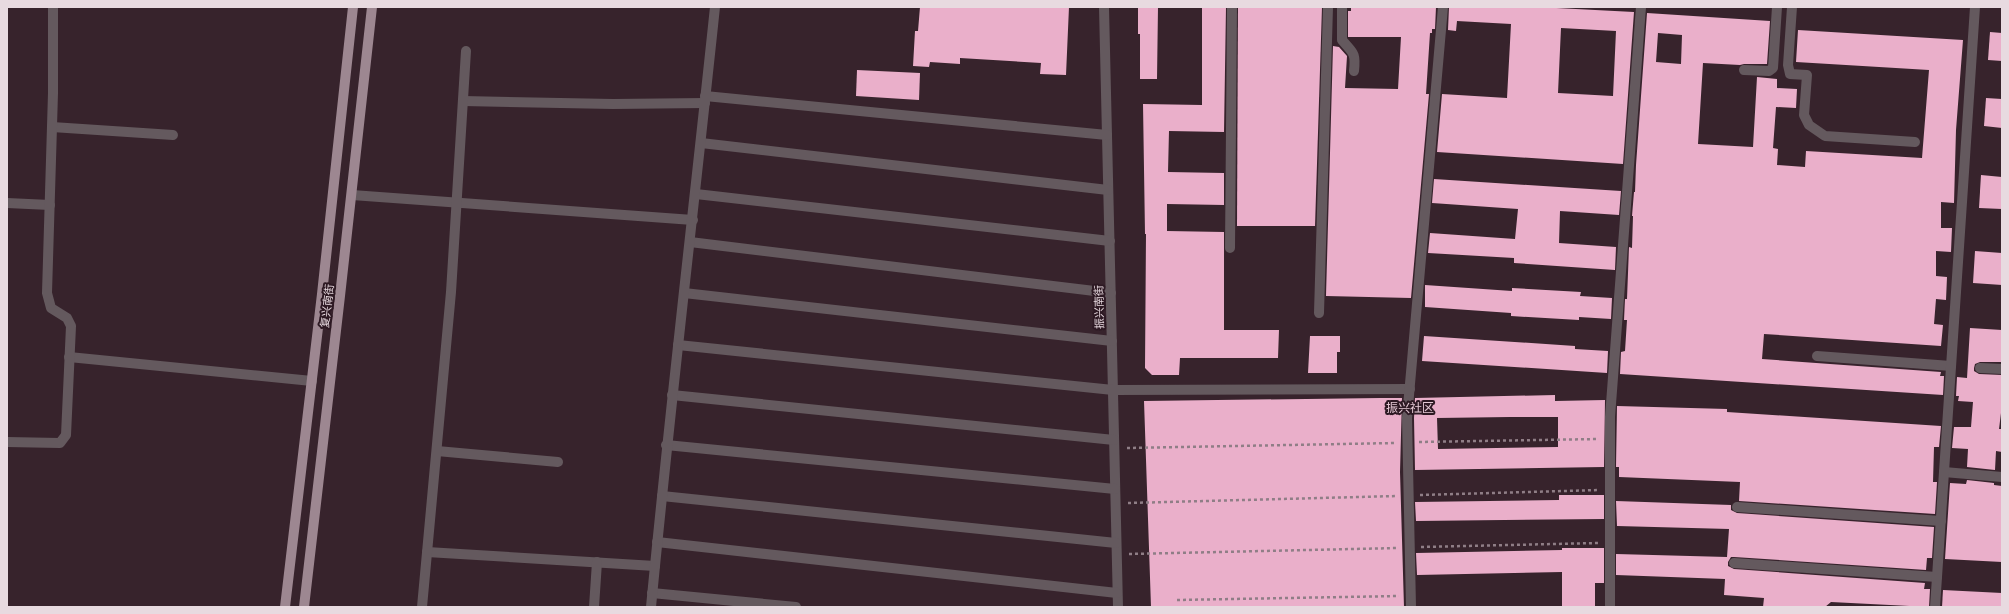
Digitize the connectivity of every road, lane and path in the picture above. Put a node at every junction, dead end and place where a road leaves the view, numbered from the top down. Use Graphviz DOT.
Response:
graph roads {
  1 [pos="53,7"];
  2 [pos="353,7"];
  3 [pos="372,7"];
  4 [pos="715,7"];
  5 [pos="1104,7"];
  6 [pos="1232,7"];
  7 [pos="1328,7"];
  8 [pos="1342,7"];
  9 [pos="1443,7"];
  10 [pos="1641,7"];
  11 [pos="1778,7"];
  12 [pos="1792,7"];
  13 [pos="1975,7"];
  14 [pos="466,51"];
  15 [pos="1744,70"];
  16 [pos="1354,71"];
  17 [pos="705,100"];
  18 [pos="463,101"];
  19 [pos="52,127"];
  20 [pos="173,135"];
  21 [pos="1107,135"];
  22 [pos="1915,142"];
  23 [pos="701,143"];
  24 [pos="1108,190"];
  25 [pos="696,194"];
  26 [pos="352,195"];
  27 [pos="7,203"];
  28 [pos="457,203"];
  29 [pos="50,205"];
  30 [pos="693,220"];
  31 [pos="1110,241"];
  32 [pos="690,242"];
  33 [pos="1230,248"];
  34 [pos="1111,293"];
  35 [pos="684,294"];
  36 [pos="1319,313"];
  37 [pos="1112,341"];
  38 [pos="678,345"];
  39 [pos="1817,356"];
  40 [pos="69,357"];
  41 [pos="1951,366"];
  42 [pos="1980,368"];
  43 [pos="2002,369"];
  44 [pos="312,381"];
  45 [pos="1410,389"];
  46 [pos="1113,390"];
  47 [pos="672,395"];
  48 [pos="1610,439"];
  49 [pos="7,442"];
  50 [pos="1408,442"];
  51 [pos="1114,444"];
  52 [pos="666,445"];
  53 [pos="436,451"];
  54 [pos="558,462"];
  55 [pos="1944,472"];
  56 [pos="2002,477"];
  57 [pos="1115,489"];
  58 [pos="1610,490"];
  59 [pos="1409,495"];
  60 [pos="662,496"];
  61 [pos="1115,503"];
  62 [pos="1737,506"];
  63 [pos="1941,521"];
  64 [pos="657,542"];
  65 [pos="1610,542"];
  66 [pos="1116,543"];
  67 [pos="1410,547"];
  68 [pos="427,552"];
  69 [pos="1117,554"];
  70 [pos="597,562"];
  71 [pos="1734,563"];
  72 [pos="655,566"];
  73 [pos="1937,578"];
  74 [pos="652,593"];
  75 [pos="1117,593"];
  76 [pos="1411,596"];
  77 [pos="1177,600"];
  78 [pos="285,607"];
  79 [pos="304,607"];
  80 [pos="422,607"];
  81 [pos="594,607"];
  82 [pos="651,607"];
  83 [pos="796,607"];
  84 [pos="1118,607"];
  85 [pos="1411,607"];
  86 [pos="1610,607"];
  87 [pos="1935,607"];
  1 -- 19 [label="street"];
  2 -- 44 [label="main road, 复兴南街"];
  3 -- 26 [label="main road, 复兴南街"];
  4 -- 17 [label="street"];
  5 -- 21 [label="street, 振兴南街"];
  6 -- 33 [label="street"];
  7 -- 36 [label="street"];
  8 -- 16 [label="street"];
  9 -- 45 [label="street"];
  10 -- 48 [label="street"];
  11 -- 15 [label="street"];
  12 -- 22 [label="street"];
  13 -- 41 [label="street"];
  14 -- 18 [label="street"];
  17 -- 18 [label="street"];
  17 -- 21 [label="street"];
  17 -- 23 [label="street"];
  18 -- 28 [label="street"];
  19 -- 20 [label="street"];
  19 -- 29 [label="street"];
  21 -- 24 [label="street, 振兴南街"];
  23 -- 24 [label="street"];
  23 -- 25 [label="street"];
  24 -- 31 [label="street, 振兴南街"];
  25 -- 30 [label="street"];
  25 -- 31 [label="street"];
  26 -- 28 [label="street"];
  26 -- 79 [label="main road, 复兴南街"];
  27 -- 29 [label="street"];
  28 -- 30 [label="street"];
  28 -- 53 [label="street"];
  29 -- 40 [label="street"];
  30 -- 32 [label="street"];
  31 -- 34 [label="street, 振兴南街"];
  32 -- 34 [label="street"];
  32 -- 35 [label="street"];
  34 -- 37 [label="street, 振兴南街"];
  35 -- 37 [label="street"];
  35 -- 38 [label="street"];
  37 -- 46 [label="street, 振兴南街"];
  38 -- 46 [label="street"];
  38 -- 47 [label="street"];
  39 -- 41 [label="street"];
  40 -- 44 [label="street"];
  40 -- 49 [label="street"];
  41 -- 55 [label="street"];
  42 -- 43 [label="street"];
  44 -- 78 [label="main road, 复兴南街"];
  45 -- 46 [label="street"];
  45 -- 50 [label="street"];
  46 -- 51 [label="street, 振兴南街"];
  47 -- 51 [label="street"];
  47 -- 52 [label="street"];
  48 -- 50 [label="path"];
  48 -- 58 [label="street"];
  50 -- 51 [label="path"];
  50 -- 59 [label="street"];
  51 -- 57 [label="street, 振兴南街"];
  52 -- 57 [label="street"];
  52 -- 60 [label="street"];
  53 -- 54 [label="street"];
  53 -- 68 [label="street"];
  55 -- 56 [label="street"];
  55 -- 63 [label="street"];
  57 -- 61 [label="street, 振兴南街"];
  58 -- 59 [label="path"];
  58 -- 65 [label="street"];
  59 -- 61 [label="path"];
  59 -- 67 [label="street"];
  60 -- 64 [label="street"];
  60 -- 66 [label="street"];
  61 -- 66 [label="street, 振兴南街"];
  62 -- 63 [label="street"];
  63 -- 73 [label="street"];
  64 -- 72 [label="street"];
  64 -- 75 [label="street"];
  65 -- 67 [label="path"];
  65 -- 86 [label="street"];
  66 -- 69 [label="street, 振兴南街"];
  67 -- 69 [label="path"];
  67 -- 76 [label="street"];
  68 -- 70 [label="street"];
  68 -- 80 [label="street"];
  69 -- 75 [label="street, 振兴南街"];
  70 -- 72 [label="street"];
  70 -- 81 [label="street"];
  71 -- 73 [label="street"];
  72 -- 74 [label="street"];
  73 -- 87 [label="street"];
  74 -- 82 [label="street"];
  74 -- 83 [label="street"];
  75 -- 84 [label="street, 振兴南街"];
  76 -- 77 [label="path"];
  76 -- 85 [label="street"];
}
